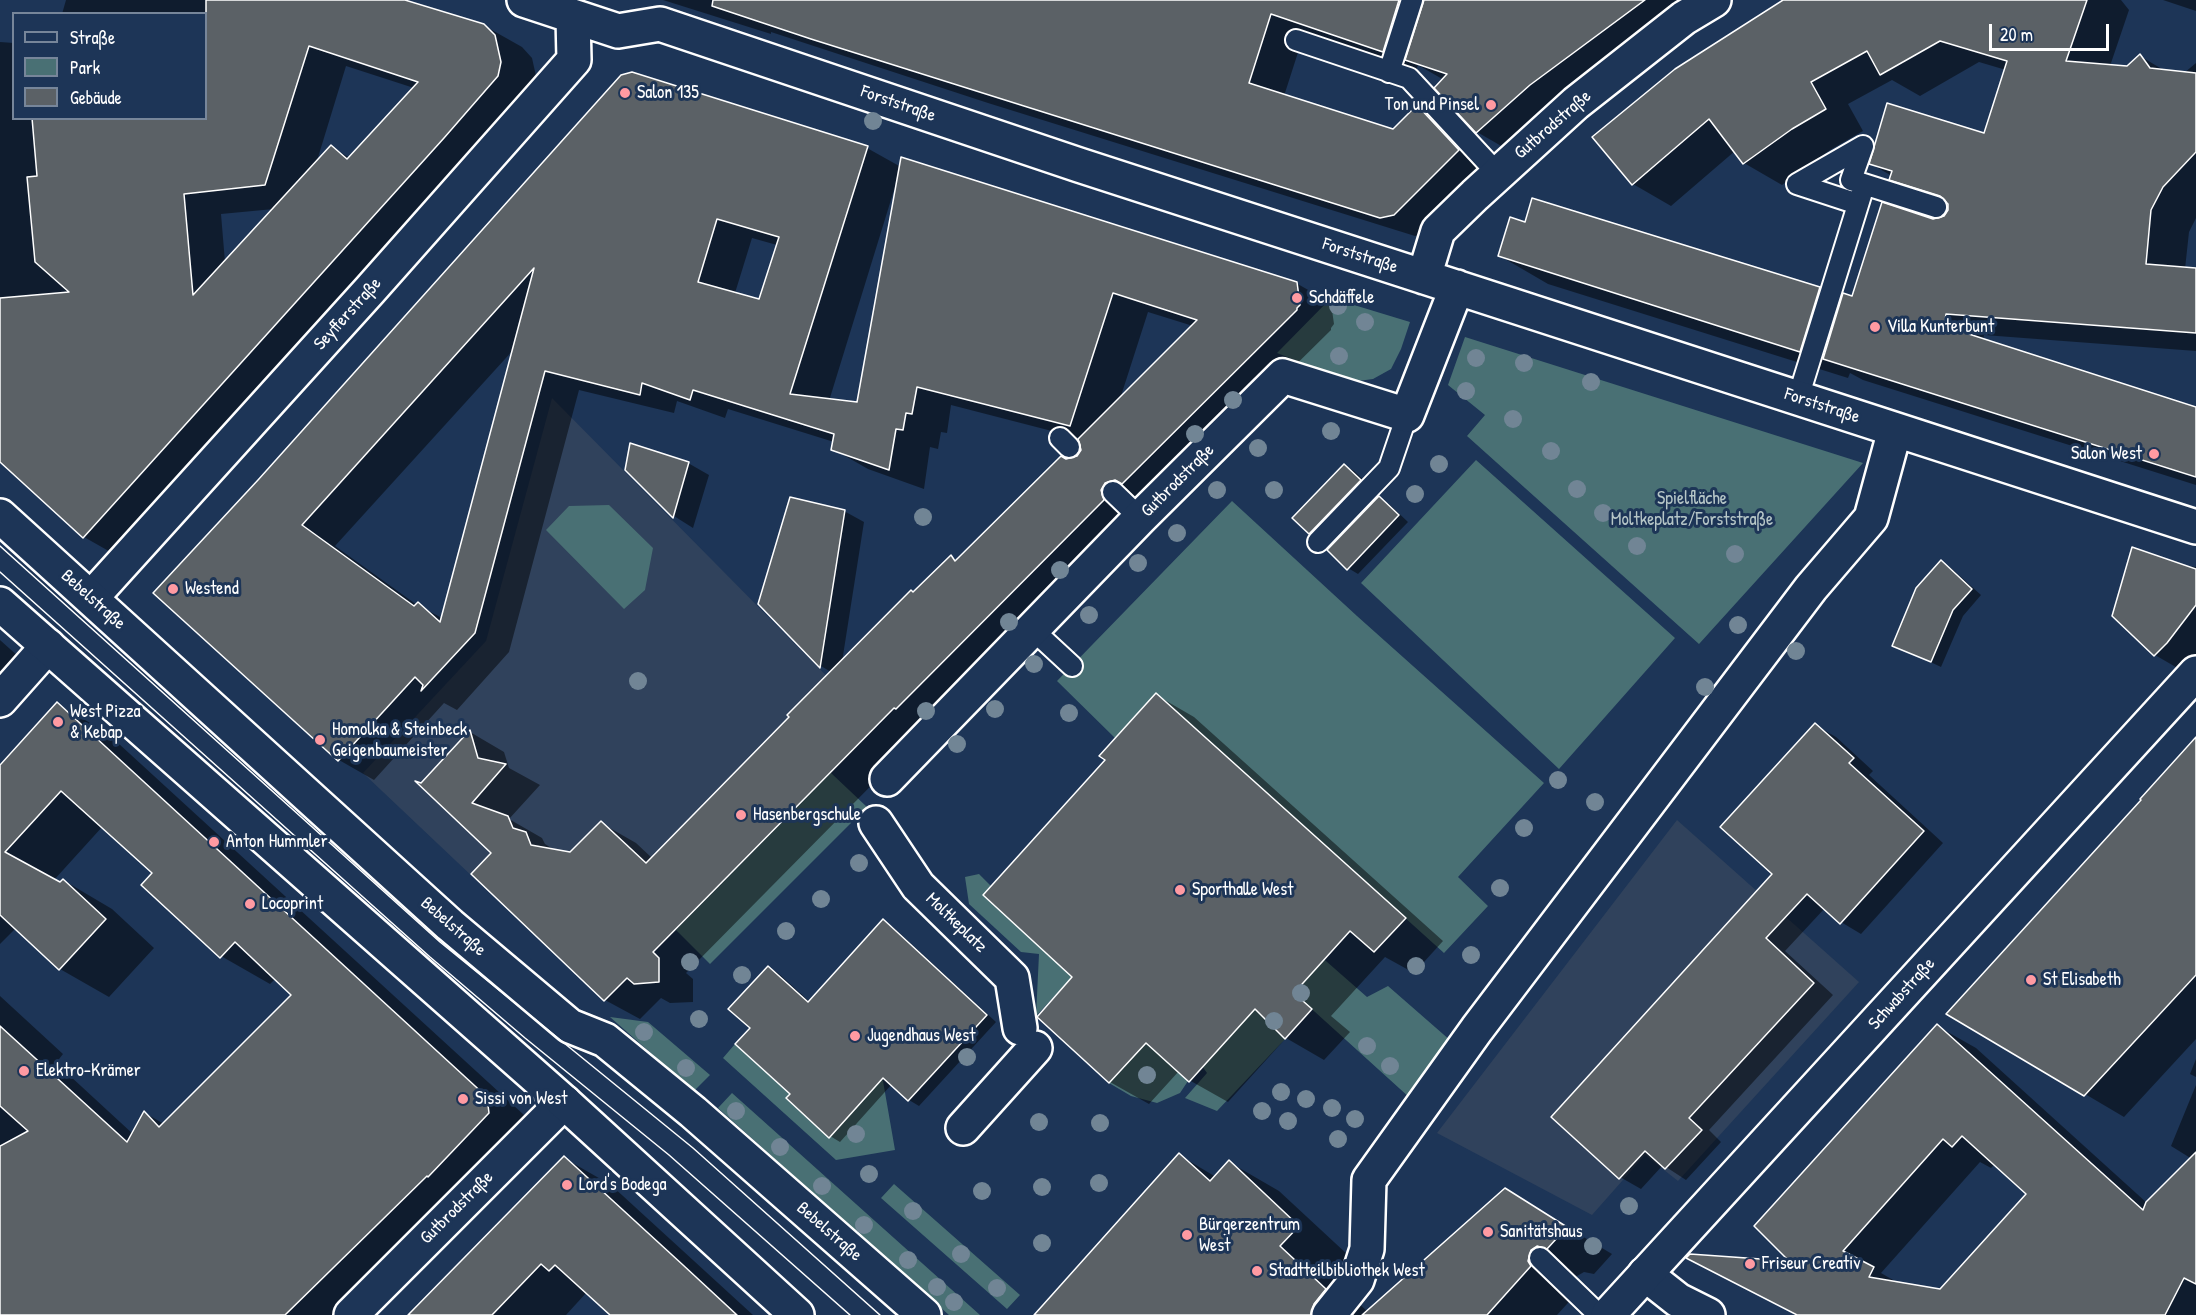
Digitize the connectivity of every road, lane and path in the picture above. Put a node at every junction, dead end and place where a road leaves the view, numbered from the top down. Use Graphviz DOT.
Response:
graph roads {
  1 [pos="524,0"];
  2 [pos="1412,0"];
  3 [pos="1714,0"];
  4 [pos="573,17"];
  5 [pos="1296,40"];
  6 [pos="1389,72"];
  7 [pos="1498,174"];
  8 [pos="1864,185"];
  9 [pos="1858,204"];
  10 [pos="1936,207"];
  11 [pos="1424,277"];
  12 [pos="1457,287"];
  13 [pos="1797,398"];
  14 [pos="1407,416"];
  15 [pos="1895,430"];
  16 [pos="1113,492"];
  17 [pos="0,516"];
  18 [pos="1140,518"];
  19 [pos="2196,527"];
  20 [pos="1318,542"];
  21 [pos="91,598"];
  22 [pos="0,604"];
  23 [pos="1032,629"];
  24 [pos="48,646"];
  25 [pos="1072,666"];
  26 [pos="2196,673"];
  27 [pos="0,700"];
  28 [pos="887,779"];
  29 [pos="876,823"];
  30 [pos="564,1102"];
  31 [pos="963,1128"];
  32 [pos="1540,1258"];
  33 [pos="1646,1274"];
  34 [pos="351,1315"];
  35 [pos="797,1315"];
  36 [pos="924,1315"];
  37 [pos="1329,1315"];
  38 [pos="1599,1315"];
  39 [pos="1608,1315"];
  40 [pos="1708,1315"];
  1 -- 4 [label="street, Forststraße"];
  2 -- 6 [label="lane"];
  3 -- 7 [label="street, Gutbrodstraße"];
  4 -- 11 [label="street, Forststraße"];
  4 -- 21 [label="street, Seyfferstraße"];
  5 -- 6 [label="lane"];
  6 -- 7 [label="lane"];
  7 -- 11 [label="street, Gutbrodstraße"];
  8 -- 9 [label="lane"];
  8 -- 9 [label="lane"];
  8 -- 10 [label="lane"];
  9 -- 13 [label="lane"];
  11 -- 12 [label="street, Forststraße"];
  12 -- 13 [label="street, Forststraße"];
  12 -- 14 [label="street"];
  13 -- 15 [label="street, Forststraße"];
  14 -- 18 [label="street, Gutbrodstraße"];
  14 -- 20 [label="lane"];
  15 -- 19 [label="street, Forststraße"];
  15 -- 37 [label="street"];
  16 -- 18 [label="lane"];
  17 -- 21 [label="street, Bebelstraße"];
  18 -- 23 [label="street, Gutbrodstraße"];
  21 -- 36 [label="street, Bebelstraße"];
  22 -- 24 [label="street"];
  23 -- 25 [label="lane"];
  23 -- 28 [label="street, Gutbrodstraße"];
  24 -- 27 [label="street"];
  24 -- 30 [label="street"];
  26 -- 33 [label="street, Schwabstraße"];
  29 -- 31 [label="street, Moltkeplatz"];
  30 -- 34 [label="street, Gutbrodstraße"];
  30 -- 35 [label="street"];
  32 -- 38 [label="lane"];
  33 -- 39 [label="street, Schwabstraße"];
  33 -- 40 [label="street"];
}
